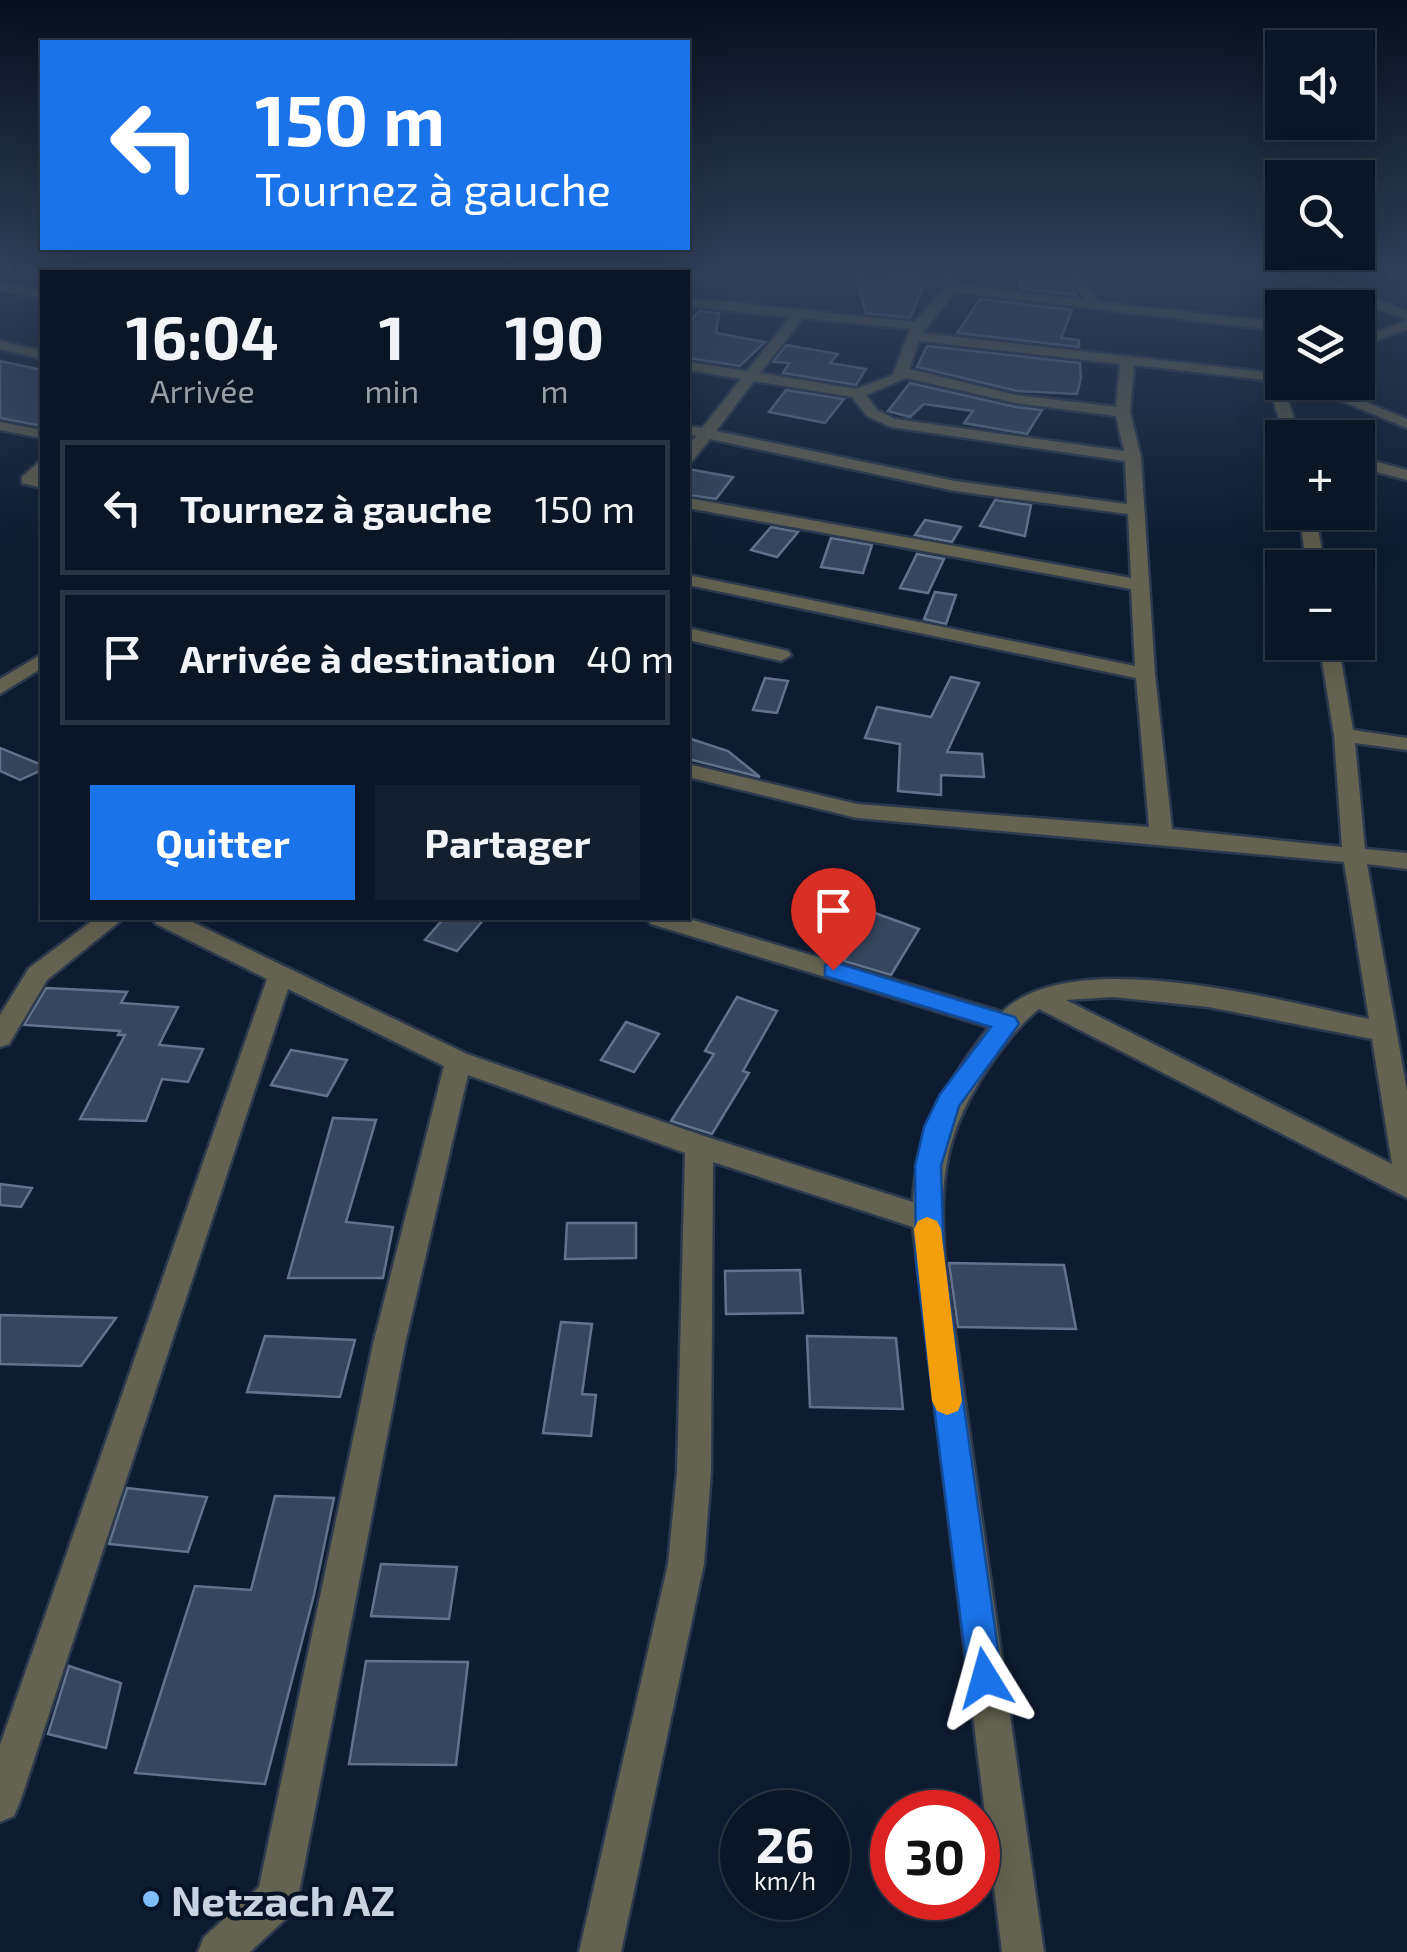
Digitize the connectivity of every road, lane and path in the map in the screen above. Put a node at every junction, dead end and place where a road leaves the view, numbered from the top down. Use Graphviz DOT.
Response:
graph roads {
  1 [pos="760,364"];
  2 [pos="906,364"];
  3 [pos="1127,364"];
  4 [pos="1138,364"];
  5 [pos="690,366"];
  6 [pos="903,372"];
  7 [pos="751,376"];
  8 [pos="1265,377"];
  9 [pos="856,393"];
  10 [pos="1347,400"];
  11 [pos="1123,412"];
  12 [pos="1407,424"];
  13 [pos="0,426"];
  14 [pos="696,431"];
  15 [pos="40,434"];
  16 [pos="1133,458"];
  17 [pos="40,466"];
  18 [pos="1375,467"];
  19 [pos="1407,476"];
  20 [pos="40,483"];
  21 [pos="690,503"];
  22 [pos="1136,510"];
  23 [pos="690,580"];
  24 [pos="1140,585"];
  25 [pos="690,634"];
  26 [pos="781,655"];
  27 [pos="1331,660"];
  28 [pos="40,661"];
  29 [pos="1145,674"];
  30 [pos="0,688"];
  31 [pos="1344,735"];
  32 [pos="1407,744"];
  33 [pos="690,771"];
  34 [pos="1161,835"];
  35 [pos="1354,854"];
  36 [pos="1407,861"];
  37 [pos="109,920"];
  38 [pos="168,920"];
  39 [pos="666,920"];
  40 [pos="281,974"];
  41 [pos="1039,998"];
  42 [pos="1007,1024"];
  43 [pos="1382,1031"];
  44 [pos="0,1037"];
  45 [pos="458,1061"];
  46 [pos="699,1146"];
  47 [pos="1407,1172"];
  48 [pos="1407,1186"];
  49 [pos="927,1219"];
  50 [pos="0,1802"];
  51 [pos="219,1952"];
  52 [pos="600,1952"];
  53 [pos="1023,1952"];
  1 -- 7 [label="street"];
  2 -- 6 [label="street"];
  3 -- 11 [label="street"];
  4 -- 8 [label="street"];
  5 -- 7 [label="street"];
  6 -- 9 [label="street"];
  6 -- 11 [label="street"];
  7 -- 9 [label="street"];
  7 -- 14 [label="street"];
  9 -- 16 [label="street"];
  10 -- 12 [label="street"];
  11 -- 16 [label="street"];
  13 -- 15 [label="street"];
  14 -- 22 [label="street"];
  16 -- 22 [label="street"];
  17 -- 20 [label="street"];
  18 -- 19 [label="street"];
  21 -- 24 [label="street"];
  22 -- 24 [label="street"];
  23 -- 29 [label="street"];
  24 -- 29 [label="street"];
  25 -- 26 [label="street"];
  27 -- 31 [label="street"];
  28 -- 30 [label="street"];
  29 -- 34 [label="street"];
  31 -- 32 [label="street"];
  31 -- 35 [label="street"];
  33 -- 34 [label="street"];
  34 -- 35 [label="street"];
  35 -- 36 [label="street"];
  35 -- 43 [label="street"];
  37 -- 44 [label="street"];
  38 -- 40 [label="street"];
  39 -- 42 [label="street"];
  40 -- 45 [label="street"];
  40 -- 50 [label="street"];
  41 -- 42 [label="street"];
  41 -- 43 [label="street"];
  41 -- 48 [label="street"];
  42 -- 49 [label="street"];
  43 -- 47 [label="street"];
  45 -- 46 [label="street"];
  45 -- 51 [label="street"];
  46 -- 49 [label="street"];
  46 -- 52 [label="street"];
  49 -- 53 [label="street"];
}
